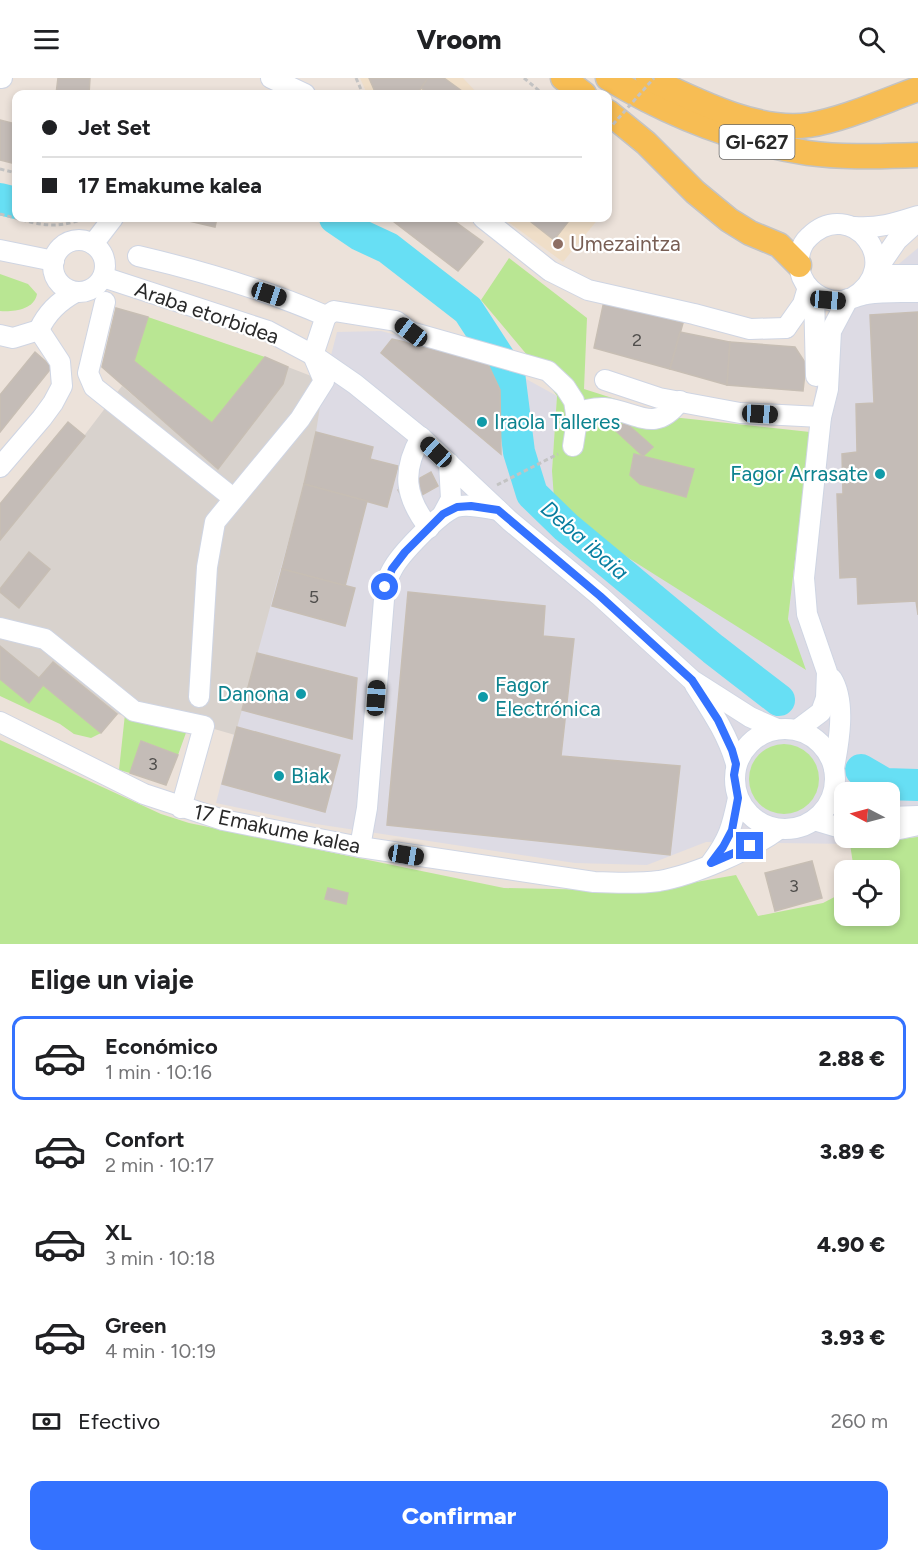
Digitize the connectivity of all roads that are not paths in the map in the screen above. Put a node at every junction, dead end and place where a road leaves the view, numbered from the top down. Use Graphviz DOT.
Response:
graph roads {
  1 [pos="271,78"];
  2 [pos="562,78"];
  3 [pos="608,78"];
  4 [pos="648,78"];
  5 [pos="918,89"];
  6 [pos="296,90"];
  7 [pos="578,90"];
  8 [pos="612,115"];
  9 [pos="918,154"];
  10 [pos="918,216"];
  11 [pos="918,221"];
  12 [pos="110,222"];
  13 [pos="488,222"];
  14 [pos="854,227"];
  15 [pos="93,243"];
  16 [pos="0,250"];
  17 [pos="138,256"];
  18 [pos="54,261"];
  19 [pos="799,265"];
  20 [pos="874,273"];
  21 [pos="918,275"];
  22 [pos="103,277"];
  23 [pos="811,290"];
  24 [pos="76,292"];
  25 [pos="918,292"];
  26 [pos="850,299"];
  27 [pos="105,302"];
  28 [pos="326,316"];
  29 [pos="786,328"];
  30 [pos="39,330"];
  31 [pos="7,336"];
  32 [pos="815,348"];
  33 [pos="0,353"];
  34 [pos="313,355"];
  35 [pos="604,380"];
  36 [pos="680,401"];
  37 [pos="576,412"];
  38 [pos="821,417"];
  39 [pos="421,437"];
  40 [pos="573,446"];
  41 [pos="448,463"];
  42 [pos="0,467"];
  43 [pos="233,498"];
  44 [pos="498,510"];
  45 [pos="436,521"];
  46 [pos="0,628"];
  47 [pos="826,672"];
  48 [pos="692,680"];
  49 [pos="199,698"];
  50 [pos="0,722"];
  51 [pos="787,729"];
  52 [pos="736,764"];
  53 [pos="839,781"];
  54 [pos="738,798"];
  55 [pos="181,808"];
  56 [pos="918,816"];
  57 [pos="900,817"];
  58 [pos="814,820"];
  59 [pos="918,825"];
  60 [pos="834,826"];
  61 [pos="900,829"];
  62 [pos="779,830"];
  63 [pos="361,843"];
  64 [pos="711,863"];
  1 -- 6 [label="street"];
  2 -- 7 [label="main road"];
  3 -- 9 [label="main road, GI-627"];
  4 -- 5 [label="main road"];
  8 -- 19 [label="main road"];
  10 -- 14 [label="street"];
  11 -- 20 [label="street"];
  12 -- 15 [label="street"];
  13 -- 29 [label="street"];
  14 -- 19 [label="street"];
  14 -- 20 [label="street"];
  15 -- 18 [label="street"];
  15 -- 22 [label="street"];
  16 -- 18 [label="street"];
  17 -- 28 [label="street"];
  18 -- 24 [label="street"];
  19 -- 23 [label="street"];
  20 -- 21 [label="street"];
  20 -- 26 [label="street"];
  22 -- 24 [label="street"];
  22 -- 34 [label="street, Araba etorbidea"];
  23 -- 26 [label="street"];
  23 -- 29 [label="street"];
  23 -- 32 [label="street"];
  24 -- 30 [label="street"];
  25 -- 26 [label="street"];
  26 -- 38 [label="street"];
  27 -- 43 [label="street"];
  28 -- 34 [label="street"];
  28 -- 37 [label="street"];
  29 -- 32 [label="street"];
  30 -- 31 [label="street"];
  30 -- 42 [label="street"];
  31 -- 33 [label="street"];
  32 -- 38 [label="street"];
  34 -- 39 [label="street, Araba etorbidea"];
  34 -- 43 [label="street"];
  35 -- 36 [label="street"];
  36 -- 37 [label="street"];
  36 -- 38 [label="street"];
  37 -- 40 [label="street"];
  38 -- 47 [label="street"];
  39 -- 41 [label="street, Araba etorbidea"];
  39 -- 45 [label="street"];
  41 -- 44 [label="street, Araba etorbidea"];
  41 -- 45 [label="street"];
  43 -- 49 [label="street"];
  44 -- 45 [label="street"];
  44 -- 48 [label="street, Araba etorbidea"];
  45 -- 63 [label="street"];
  46 -- 55 [label="street"];
  47 -- 51 [label="street"];
  47 -- 53 [label="street"];
  48 -- 51 [label="street, Araba etorbidea"];
  48 -- 52 [label="street, Araba etorbidea"];
  50 -- 55 [label="street, 17 Emakume kalea"];
  51 -- 52 [label="street"];
  51 -- 53 [label="street"];
  52 -- 54 [label="street"];
  53 -- 58 [label="street"];
  54 -- 62 [label="street"];
  54 -- 64 [label="street"];
  55 -- 63 [label="street, 17 Emakume kalea"];
  56 -- 57 [label="street"];
  58 -- 60 [label="street"];
  58 -- 62 [label="street"];
  59 -- 61 [label="street"];
  62 -- 64 [label="street, 17 Emakume kalea"];
  63 -- 64 [label="street, 17 Emakume kalea"];
}
